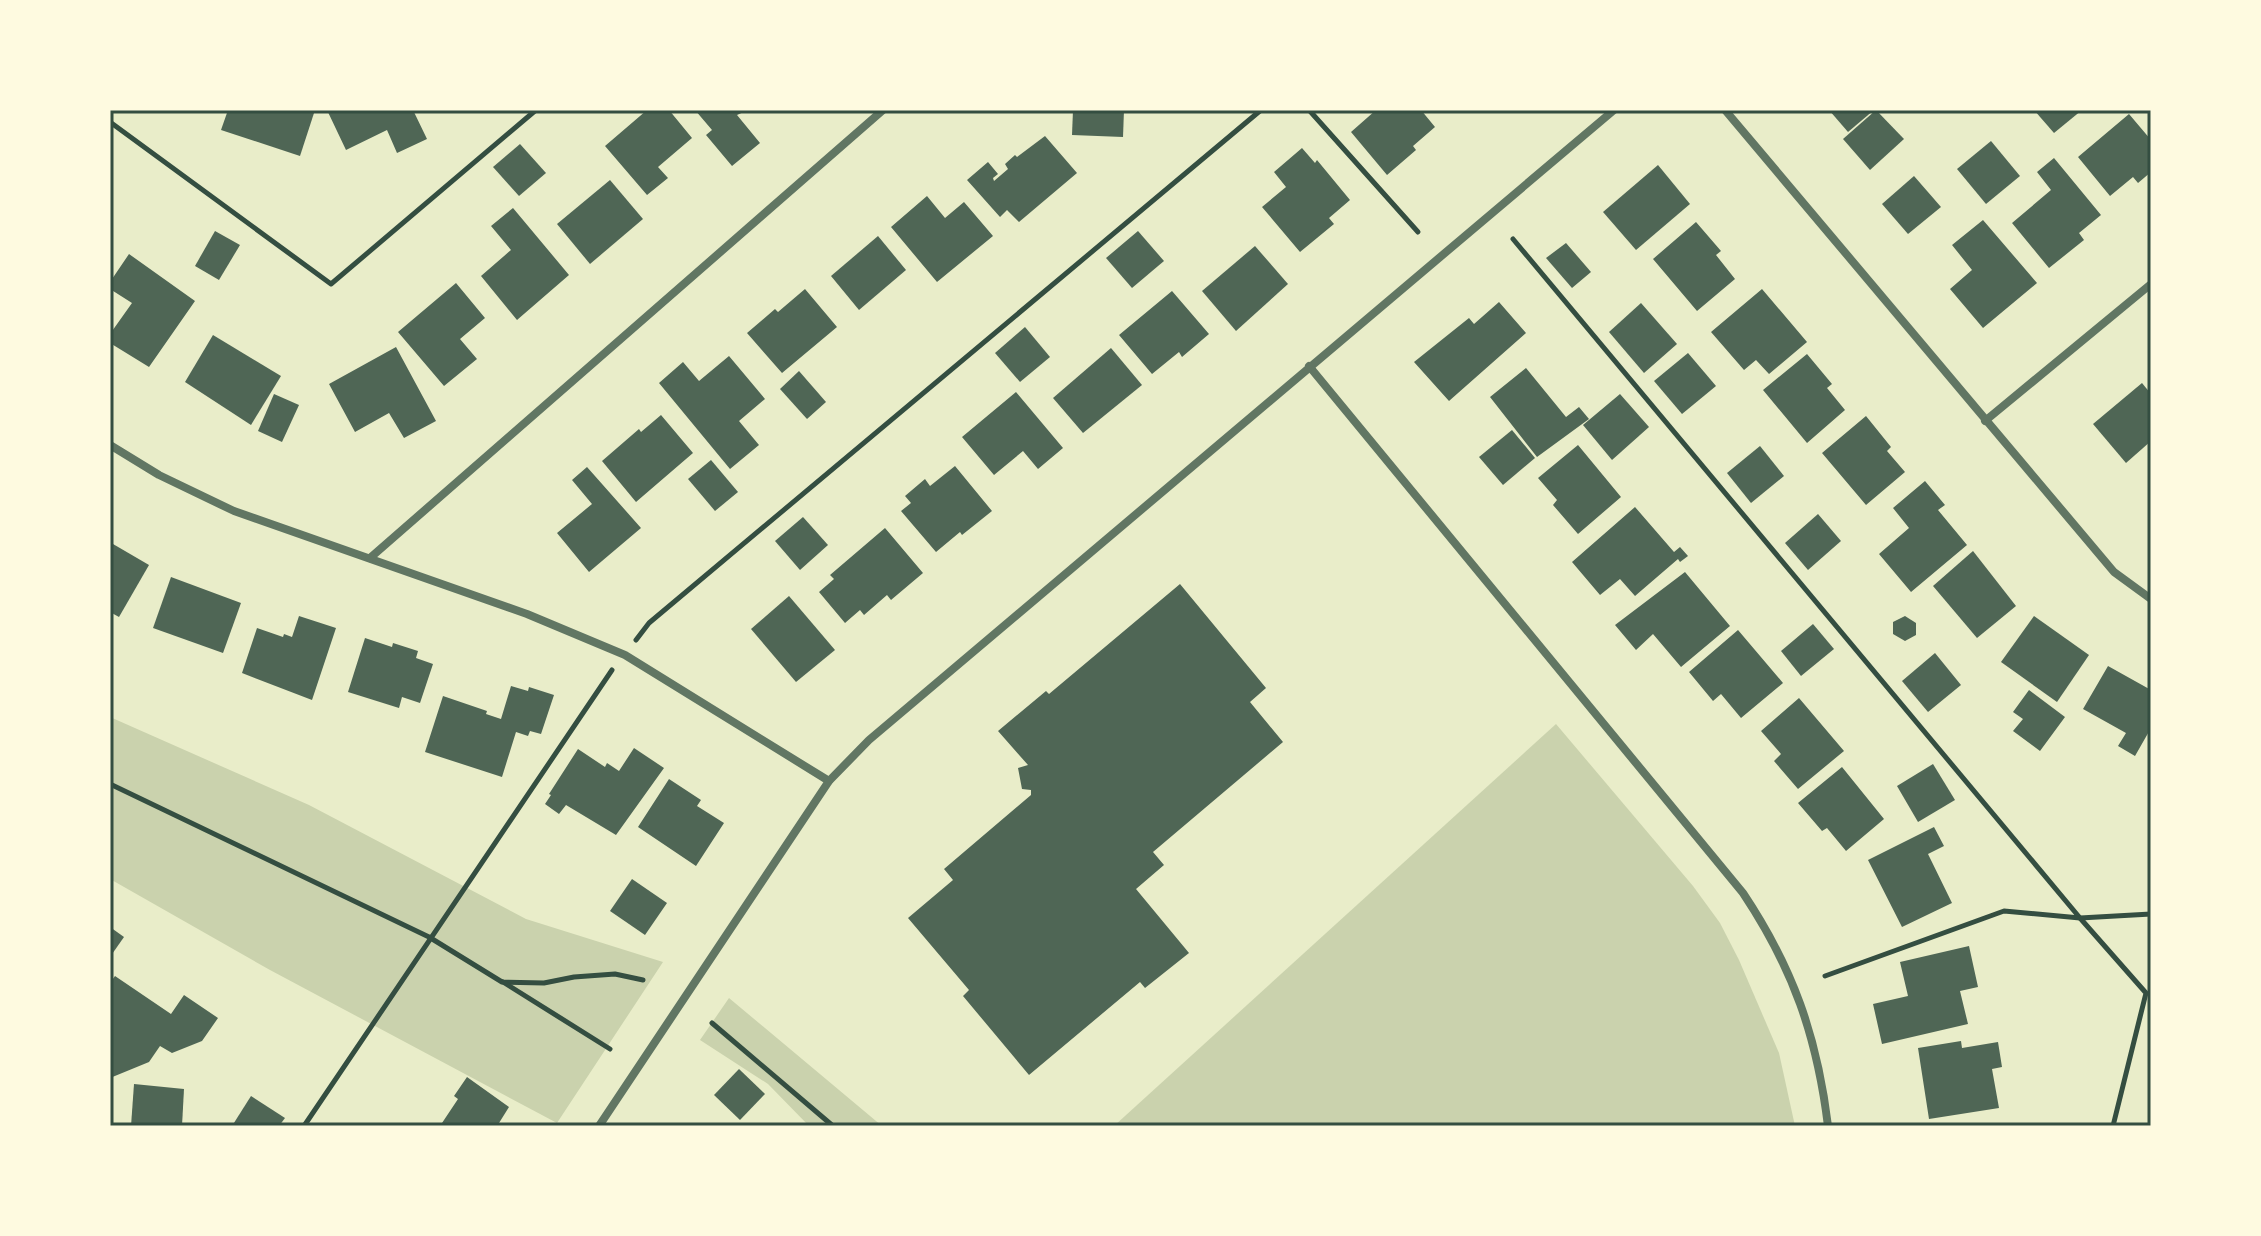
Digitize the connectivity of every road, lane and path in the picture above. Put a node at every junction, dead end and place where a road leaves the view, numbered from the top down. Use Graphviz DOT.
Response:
graph roads {
  1 [pos="536,110"];
  2 [pos="883,110"];
  3 [pos="1261,110"];
  4 [pos="1309,110"];
  5 [pos="1614,110"];
  6 [pos="1725,110"];
  7 [pos="110,122"];
  8 [pos="1418,232"];
  9 [pos="1513,239"];
  10 [pos="2151,284"];
  11 [pos="1309,366"];
  12 [pos="1985,421"];
  13 [pos="110,445"];
  14 [pos="370,558"];
  15 [pos="2151,599"];
  16 [pos="625,655"];
  17 [pos="829,781"];
  18 [pos="110,784"];
  19 [pos="2151,914"];
  20 [pos="2080,918"];
  21 [pos="429,937"];
  22 [pos="1825,976"];
  23 [pos="643,980"];
  24 [pos="502,982"];
  25 [pos="712,1023"];
  26 [pos="610,1049"];
  27 [pos="304,1126"];
  28 [pos="599,1126"];
  29 [pos="833,1126"];
  30 [pos="1828,1126"];
  31 [pos="2113,1126"];
  1 -- 7 [label="path"];
  2 -- 14 [label="street"];
  3 -- 16 [label="path"];
  4 -- 8 [label="path"];
  5 -- 11 [label="street"];
  6 -- 12 [label="street"];
  9 -- 20 [label="path"];
  10 -- 12 [label="street"];
  11 -- 17 [label="street"];
  11 -- 30 [label="street"];
  12 -- 15 [label="street"];
  13 -- 14 [label="street"];
  14 -- 16 [label="street"];
  16 -- 17 [label="street"];
  16 -- 21 [label="path"];
  17 -- 28 [label="street"];
  18 -- 21 [label="path"];
  19 -- 20 [label="path"];
  20 -- 22 [label="path"];
  20 -- 31 [label="path"];
  21 -- 24 [label="path"];
  21 -- 27 [label="path"];
  23 -- 24 [label="path"];
  24 -- 26 [label="path"];
  25 -- 29 [label="path"];
}
